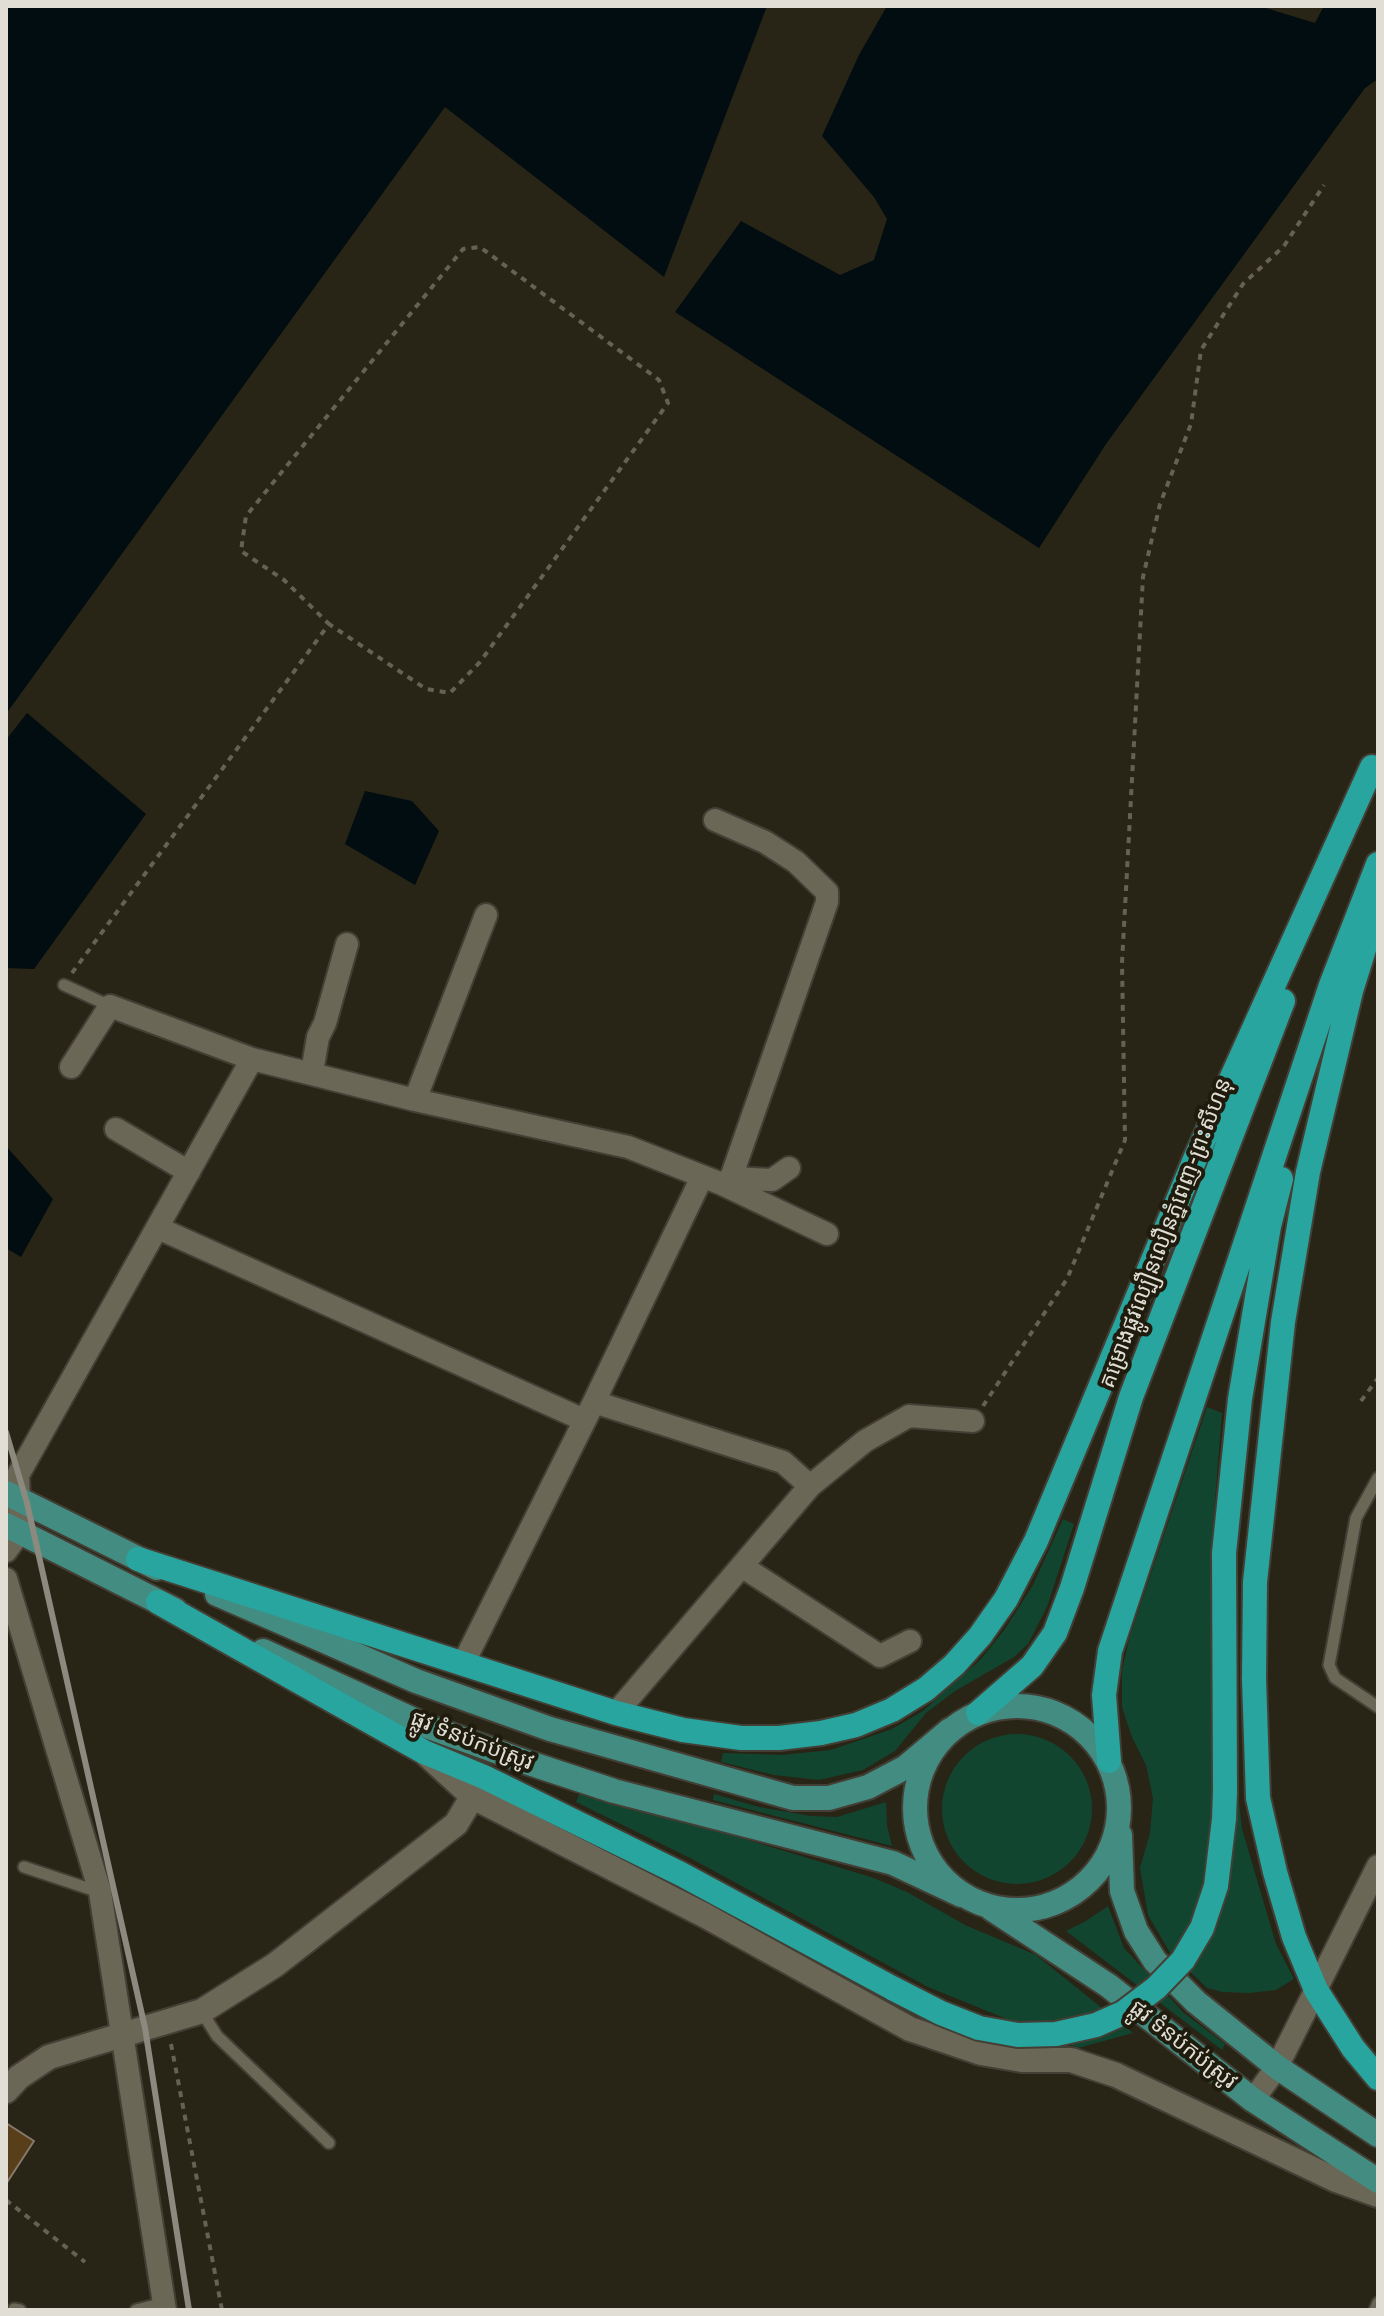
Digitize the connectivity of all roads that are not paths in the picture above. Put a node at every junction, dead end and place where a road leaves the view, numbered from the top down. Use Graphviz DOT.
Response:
graph roads {
  1 [pos="1375,760"];
  2 [pos="715,820"];
  3 [pos="1378,864"];
  4 [pos="1378,904"];
  5 [pos="486,915"];
  6 [pos="347,944"];
  7 [pos="64,985"];
  8 [pos="1331,985"];
  9 [pos="110,1006"];
  10 [pos="252,1059"];
  11 [pos="71,1067"];
  12 [pos="312,1072"];
  13 [pos="415,1100"];
  14 [pos="116,1129"];
  15 [pos="789,1168"];
  16 [pos="189,1172"];
  17 [pos="718,1180"];
  18 [pos="158,1228"];
  19 [pos="827,1234"];
  20 [pos="589,1411"];
  21 [pos="973,1421"];
  22 [pos="1378,1478"];
  23 [pos="810,1486"];
  24 [pos="12,1495"];
  25 [pos="11,1536"];
  26 [pos="138,1559"];
  27 [pos="743,1567"];
  28 [pos="6,1579"];
  29 [pos="158,1602"];
  30 [pos="910,1641"];
  31 [pos="463,1664"];
  32 [pos="1378,1707"];
  33 [pos="616,1713"];
  34 [pos="978,1713"];
  35 [pos="950,1730"];
  36 [pos="1109,1761"];
  37 [pos="478,1787"];
  38 [pos="1119,1820"];
  39 [pos="1378,1866"];
  40 [pos="24,1867"];
  41 [pos="100,1892"];
  42 [pos="961,1895"];
  43 [pos="990,1907"];
  44 [pos="1316,1990"];
  45 [pos="202,2011"];
  46 [pos="122,2035"];
  47 [pos="1277,2067"];
  48 [pos="1378,2078"];
  49 [pos="6,2091"];
  50 [pos="1253,2100"];
  51 [pos="1378,2135"];
  52 [pos="329,2143"];
  53 [pos="1378,2181"];
  54 [pos="1378,2195"];
  55 [pos="1378,2303"];
  56 [pos="164,2306"];
  57 [pos="14,2309"];
  58 [pos="20,2310"];
  59 [pos="136,2310"];
  60 [pos="1375,2310"];
  1 -- 33 [label="highway"];
  1 -- 34 [label="highway, គម្រោងផ្លូវល្បឿនលឿនភ្នំពេញ-ព្រះសីហនុ"];
  2 -- 17 [label="street"];
  3 -- 8 [label="highway"];
  4 -- 44 [label="highway"];
  5 -- 13 [label="street"];
  6 -- 12 [label="street"];
  7 -- 9 [label="lane"];
  8 -- 36 [label="highway"];
  8 -- 37 [label="highway, bridge"];
  9 -- 10 [label="street"];
  9 -- 11 [label="street"];
  10 -- 12 [label="street"];
  10 -- 16 [label="street"];
  12 -- 13 [label="street"];
  13 -- 17 [label="street"];
  14 -- 16 [label="street"];
  15 -- 17 [label="street"];
  16 -- 18 [label="street"];
  17 -- 19 [label="street"];
  17 -- 20 [label="street"];
  18 -- 20 [label="street"];
  18 -- 24 [label="street"];
  20 -- 23 [label="street"];
  20 -- 31 [label="street"];
  21 -- 23 [label="street"];
  22 -- 32 [label="lane"];
  23 -- 27 [label="street"];
  24 -- 25 [label="street"];
  24 -- 26 [label="main road, ផ្លូវ ទំនប់កប់ស្រូវ"];
  25 -- 29 [label="main road, ផ្លូវ ទំនប់កប់ស្រូវ"];
  26 -- 31 [label="highway"];
  26 -- 35 [label="main road, ផ្លូវ ទំនប់កប់ស្រូវ"];
  27 -- 30 [label="street"];
  27 -- 33 [label="street"];
  28 -- 41 [label="street"];
  29 -- 37 [label="highway"];
  29 -- 42 [label="main road, ផ្លូវ ទំនប់កប់ស្រូវ"];
  31 -- 33 [label="highway"];
  34 -- 35 [label="main road"];
  34 -- 36 [label="main road"];
  35 -- 42 [label="main road"];
  36 -- 38 [label="main road"];
  37 -- 45 [label="street"];
  37 -- 54 [label="street"];
  38 -- 43 [label="main road"];
  38 -- 47 [label="main road, ផ្លូវ ទំនប់កប់ស្រូវ"];
  39 -- 44 [label="street"];
  40 -- 41 [label="lane"];
  41 -- 46 [label="street"];
  42 -- 43 [label="main road"];
  43 -- 50 [label="main road, ផ្លូវ ទំនប់កប់ស្រូវ"];
  44 -- 47 [label="street"];
  44 -- 48 [label="highway"];
  45 -- 46 [label="street"];
  45 -- 52 [label="lane"];
  46 -- 49 [label="street"];
  46 -- 56 [label="street"];
  47 -- 50 [label="street"];
  47 -- 51 [label="main road, ផ្លូវ ទំនប់កប់ស្រូវ"];
  50 -- 53 [label="main road, ផ្លូវ ទំនប់កប់ស្រូវ"];
  55 -- 60 [label="lane"];
  56 -- 59 [label="lane"];
  57 -- 58 [label="lane"];
}
